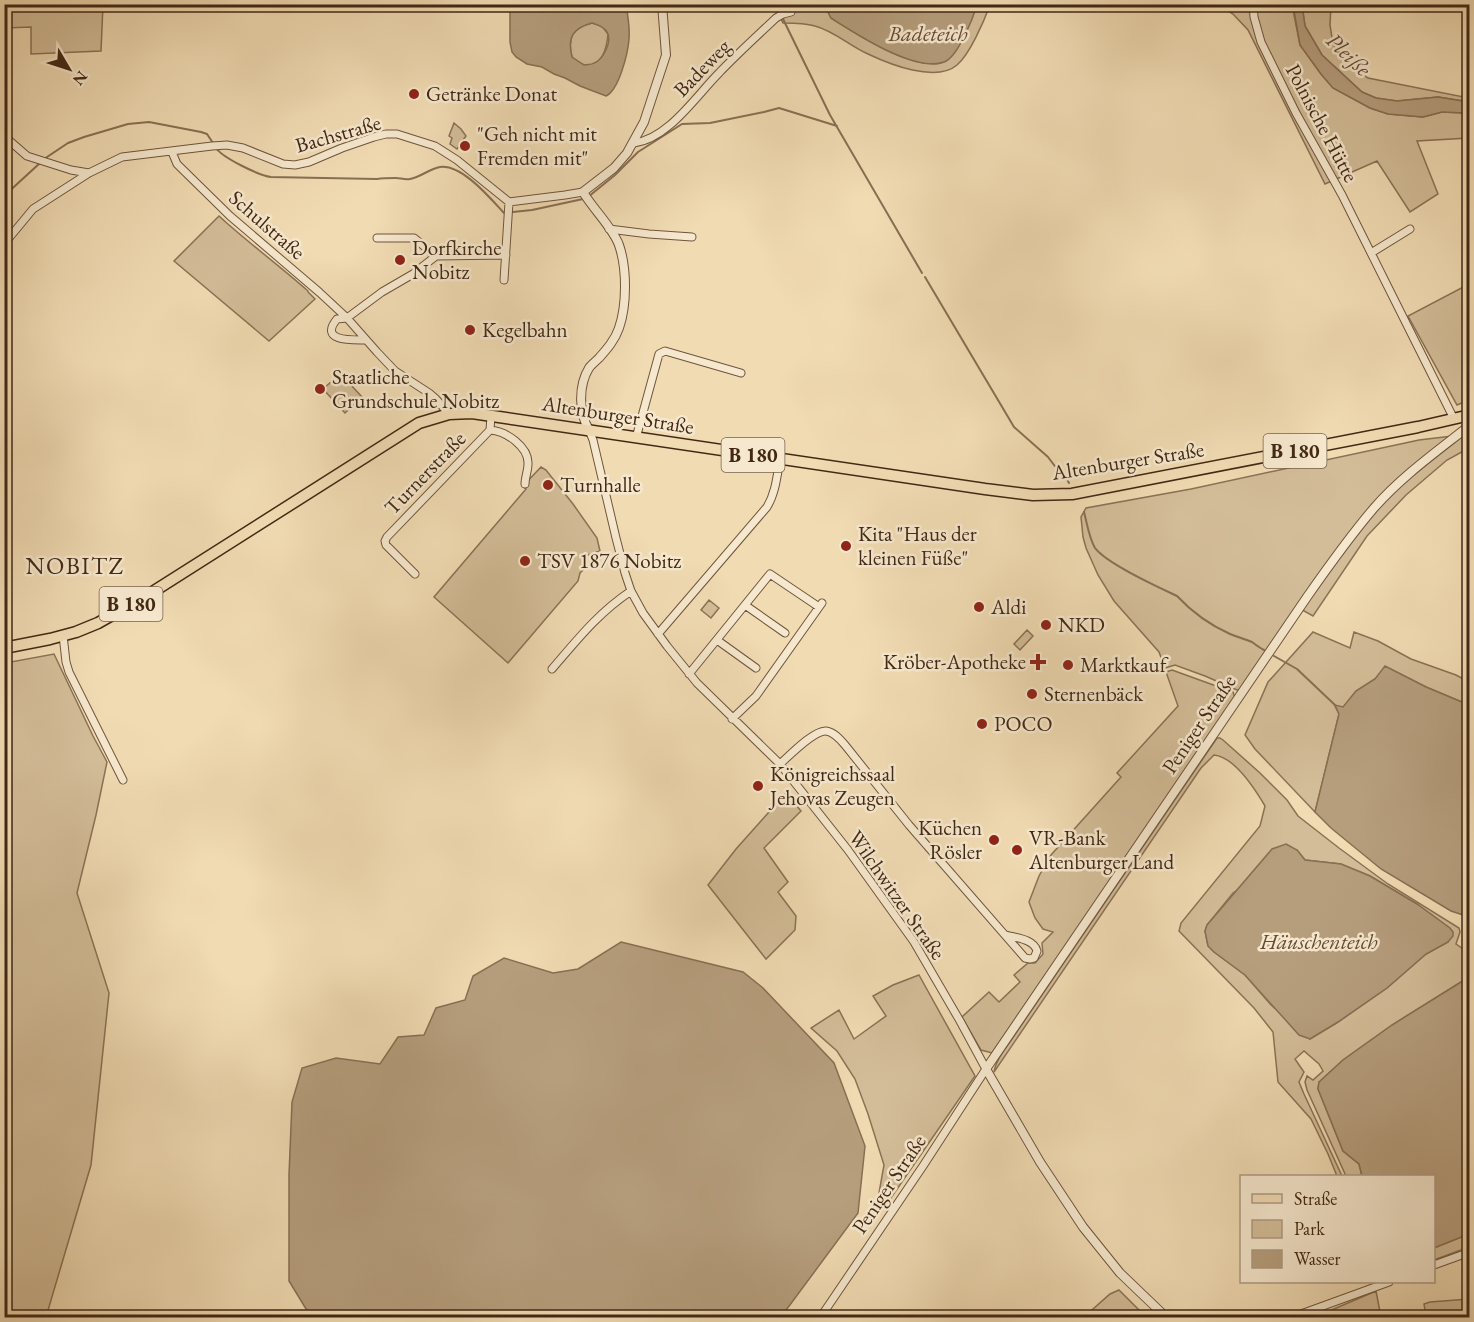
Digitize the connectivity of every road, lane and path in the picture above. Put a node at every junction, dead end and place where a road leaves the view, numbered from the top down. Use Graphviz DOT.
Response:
graph roads {
  1 [pos="662,4"];
  2 [pos="1253,4"];
  3 [pos="791,12"];
  4 [pos="4,136"];
  5 [pos="634,143"];
  6 [pos="172,152"];
  7 [pos="89,173"];
  8 [pos="585,196"];
  9 [pos="508,209"];
  10 [pos="609,229"];
  11 [pos="1410,229"];
  12 [pos="692,237"];
  13 [pos="376,238"];
  14 [pos="4,244"];
  15 [pos="1371,253"];
  16 [pos="506,255"];
  17 [pos="436,256"];
  18 [pos="504,280"];
  19 [pos="347,318"];
  20 [pos="366,340"];
  21 [pos="741,373"];
  22 [pos="449,414"];
  23 [pos="1470,415"];
  24 [pos="491,416"];
  25 [pos="1454,419"];
  26 [pos="1470,424"];
  27 [pos="490,430"];
  28 [pos="589,430"];
  29 [pos="636,438"];
  30 [pos="780,459"];
  31 [pos="525,484"];
  32 [pos="415,574"];
  33 [pos="631,591"];
  34 [pos="745,605"];
  35 [pos="785,633"];
  36 [pos="658,634"];
  37 [pos="63,635"];
  38 [pos="717,640"];
  39 [pos="4,648"];
  40 [pos="756,668"];
  41 [pos="552,669"];
  42 [pos="689,674"];
  43 [pos="732,719"];
  44 [pos="780,764"];
  45 [pos="123,780"];
  46 [pos="1006,935"];
  47 [pos="986,1069"];
  48 [pos="1470,1252"];
  49 [pos="1435,1264"];
  50 [pos="1384,1283"];
  51 [pos="820,1317"];
  52 [pos="1167,1317"];
  53 [pos="1290,1317"];
  1 -- 5 [label="street"];
  2 -- 15 [label="street, Polnische Hütte"];
  3 -- 5 [label="street, Badeweg"];
  4 -- 7 [label="street"];
  5 -- 8 [label="street"];
  6 -- 7 [label="street, Bachstraße"];
  6 -- 9 [label="street, Bachstraße"];
  6 -- 19 [label="street, Schulstraße"];
  7 -- 14 [label="street, Bachstraße"];
  8 -- 9 [label="street"];
  8 -- 10 [label="street"];
  9 -- 16 [label="street"];
  10 -- 12 [label="street"];
  10 -- 28 [label="street"];
  11 -- 15 [label="street"];
  13 -- 17 [label="street"];
  15 -- 25 [label="street, Polnische Hütte"];
  16 -- 17 [label="street"];
  16 -- 18 [label="street"];
  17 -- 19 [label="street"];
  19 -- 20 [label="street, Schulstraße"];
  19 -- 20 [label="street"];
  20 -- 22 [label="street, Schulstraße"];
  21 -- 29 [label="street"];
  22 -- 24 [label="main road, Altenburger Straße / B 180"];
  22 -- 37 [label="main road, Altenburger Straße / B 180"];
  23 -- 25 [label="main road, Altenburger Straße / B 180"];
  24 -- 27 [label="street, Turnerstraße"];
  24 -- 28 [label="main road, Altenburger Straße / B 180"];
  25 -- 30 [label="main road, Altenburger Straße / B 180"];
  26 -- 47 [label="street, Peniger Straße"];
  27 -- 31 [label="street, Turnerstraße"];
  27 -- 32 [label="street, Turnerstraße"];
  28 -- 29 [label="main road, Altenburger Straße / B 180"];
  28 -- 33 [label="street, Wilchwitzer Straße"];
  29 -- 30 [label="main road, Altenburger Straße / B 180"];
  30 -- 36 [label="street"];
  33 -- 36 [label="street, Wilchwitzer Straße"];
  33 -- 41 [label="street"];
  34 -- 35 [label="street"];
  34 -- 38 [label="street"];
  34 -- 43 [label="street"];
  36 -- 42 [label="street, Wilchwitzer Straße"];
  37 -- 39 [label="main road, Altenburger Straße / B 180"];
  37 -- 45 [label="street"];
  38 -- 40 [label="street"];
  38 -- 42 [label="street"];
  42 -- 43 [label="street, Wilchwitzer Straße"];
  43 -- 44 [label="street, Wilchwitzer Straße"];
  44 -- 46 [label="street"];
  44 -- 47 [label="street, Wilchwitzer Straße"];
  47 -- 51 [label="street, Peniger Straße"];
  47 -- 52 [label="street"];
  48 -- 49 [label="street"];
  50 -- 53 [label="street"];
}
